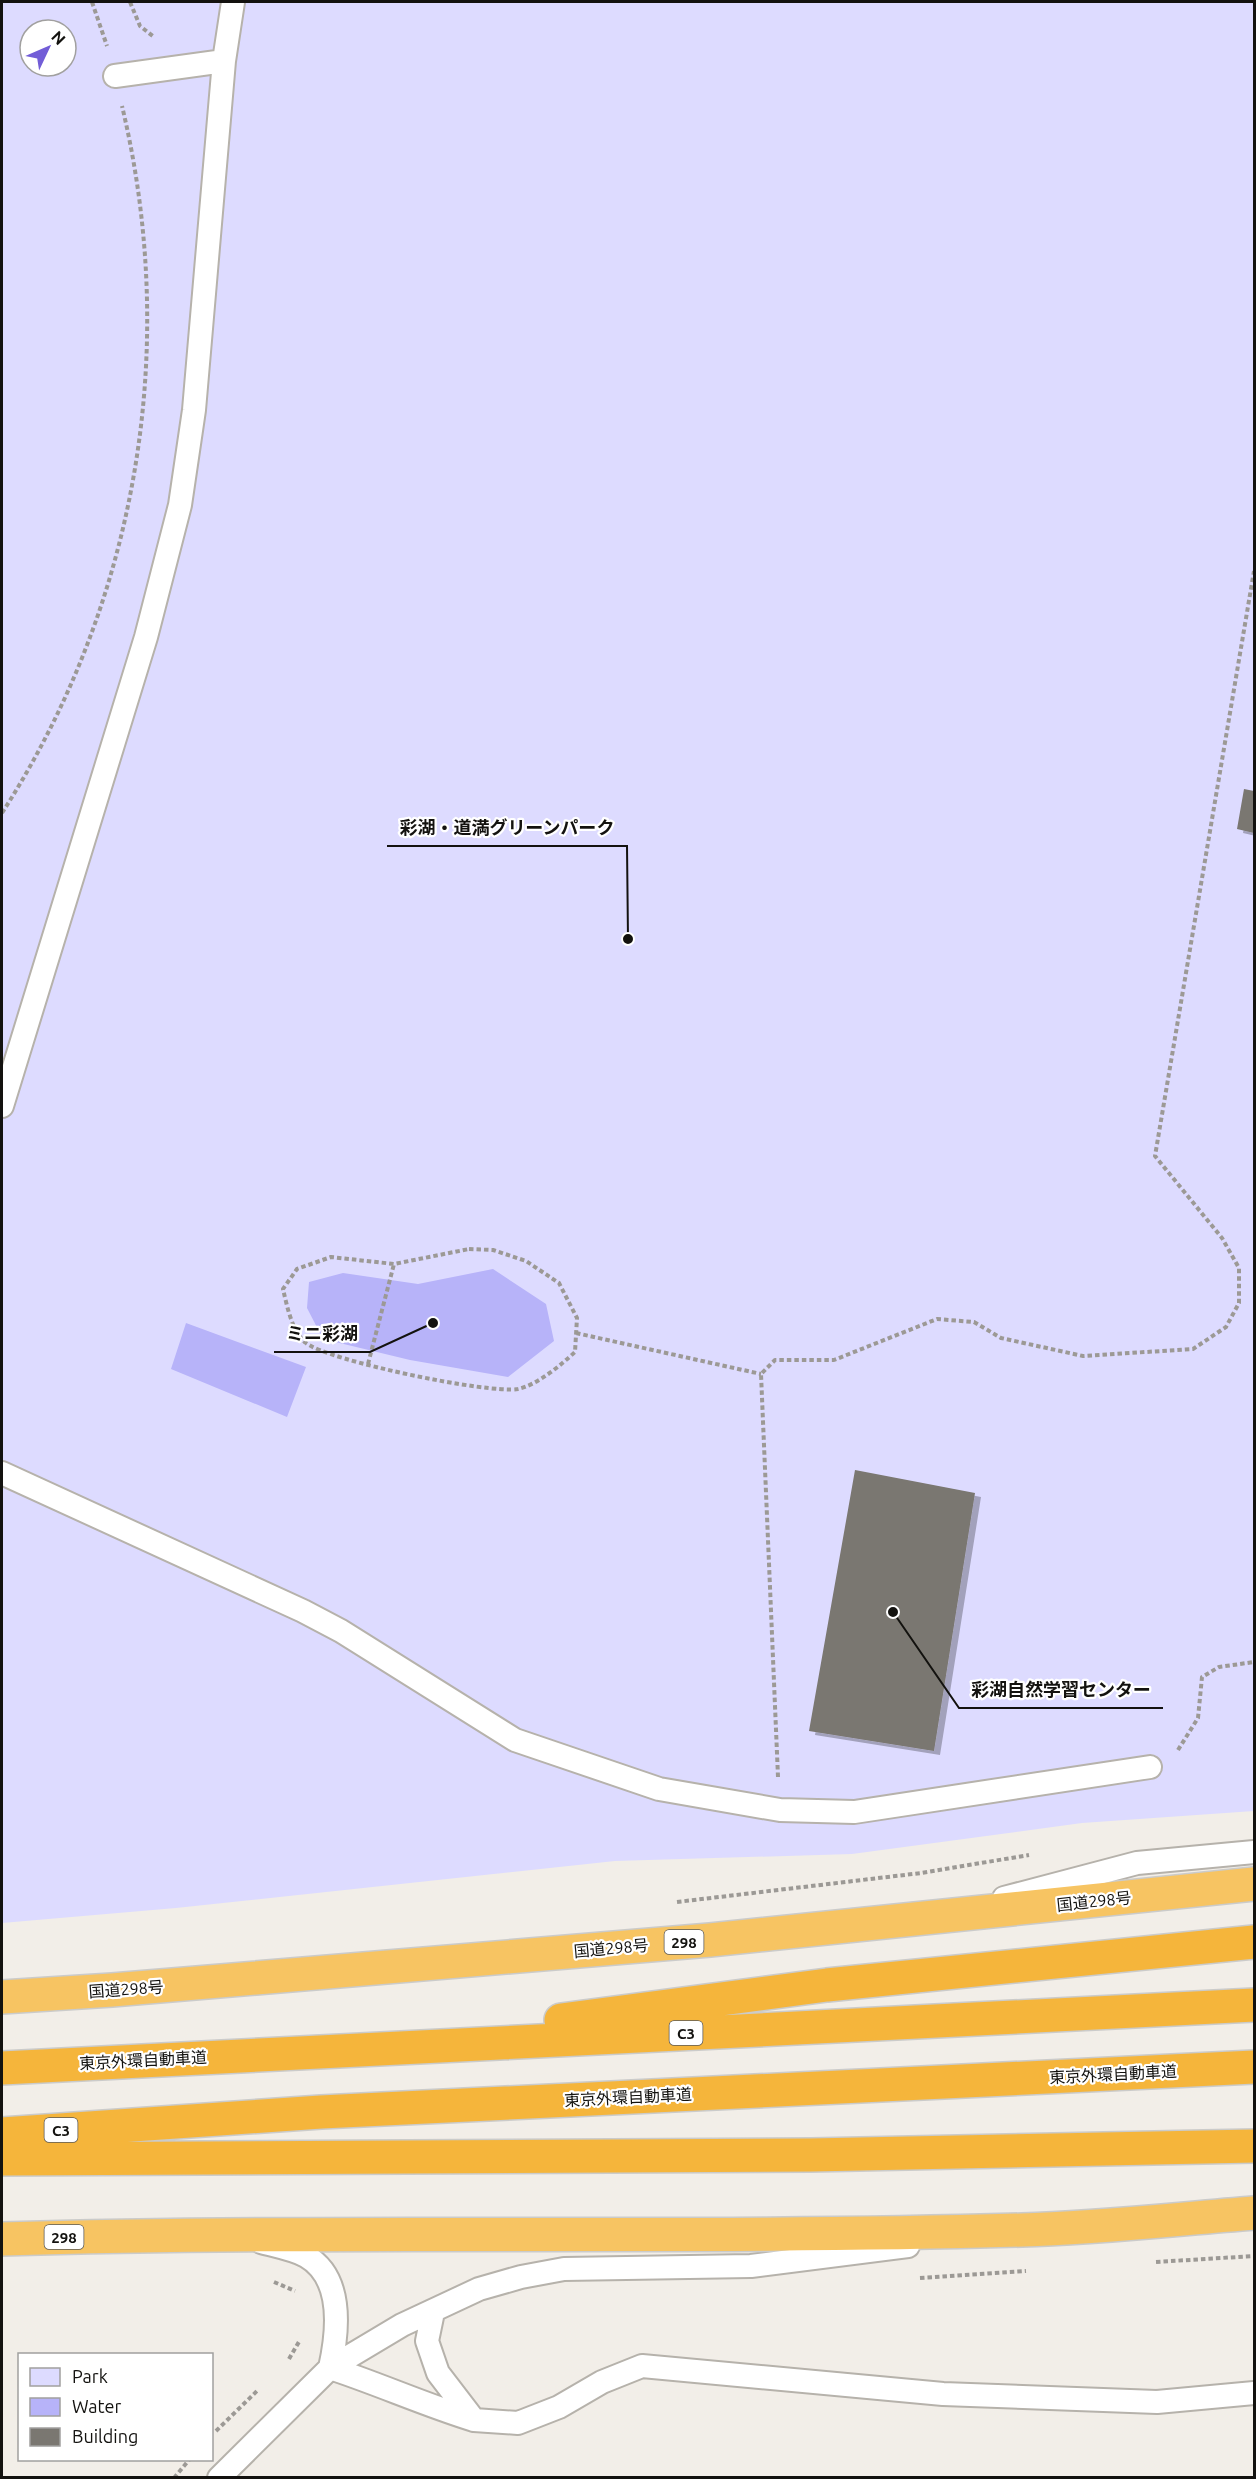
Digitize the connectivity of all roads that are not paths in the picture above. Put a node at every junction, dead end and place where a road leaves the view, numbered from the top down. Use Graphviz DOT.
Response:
graph roads {
  1 [pos="233,2"];
  2 [pos="224,62"];
  3 [pos="115,76"];
  4 [pos="2,1106"];
  5 [pos="2,1473"];
  6 [pos="1150,1767"];
  7 [pos="1254,1852"];
  8 [pos="1254,1884"];
  9 [pos="930,1917"];
  10 [pos="1254,1942"];
  11 [pos="2,1996"];
  12 [pos="1254,2005"];
  13 [pos="318,2051"];
  14 [pos="1254,2067"];
  15 [pos="2,2068"];
  16 [pos="2,2134"];
  17 [pos="1254,2146"];
  18 [pos="2,2159"];
  19 [pos="1254,2213"];
  20 [pos="1025,2230"];
  21 [pos="242,2235"];
  22 [pos="2,2239"];
  23 [pos="433,2312"];
  24 [pos="330,2368"];
  25 [pos="1254,2393"];
  26 [pos="474,2420"];
  27 [pos="219,2478"];
  1 -- 2 [label="lane"];
  2 -- 3 [label="lane"];
  2 -- 4 [label="lane"];
  5 -- 6 [label="lane"];
  7 -- 9 [label="lane"];
  8 -- 9 [label="highway, 国道298号 / 298"];
  9 -- 11 [label="highway, 国道298号 / 298"];
  10 -- 13 [label="highway"];
  12 -- 13 [label="highway, 東京外環自動車道 / C3"];
  13 -- 15 [label="highway, 東京外環自動車道 / C3"];
  14 -- 16 [label="highway, 東京外環自動車道 / C3"];
  17 -- 18 [label="highway"];
  19 -- 20 [label="highway, 298"];
  20 -- 21 [label="highway, 298"];
  20 -- 23 [label="lane"];
  21 -- 22 [label="highway, 298"];
  21 -- 24 [label="lane"];
  23 -- 24 [label="lane"];
  23 -- 26 [label="lane"];
  24 -- 26 [label="lane"];
  24 -- 27 [label="lane"];
  25 -- 26 [label="lane"];
}
